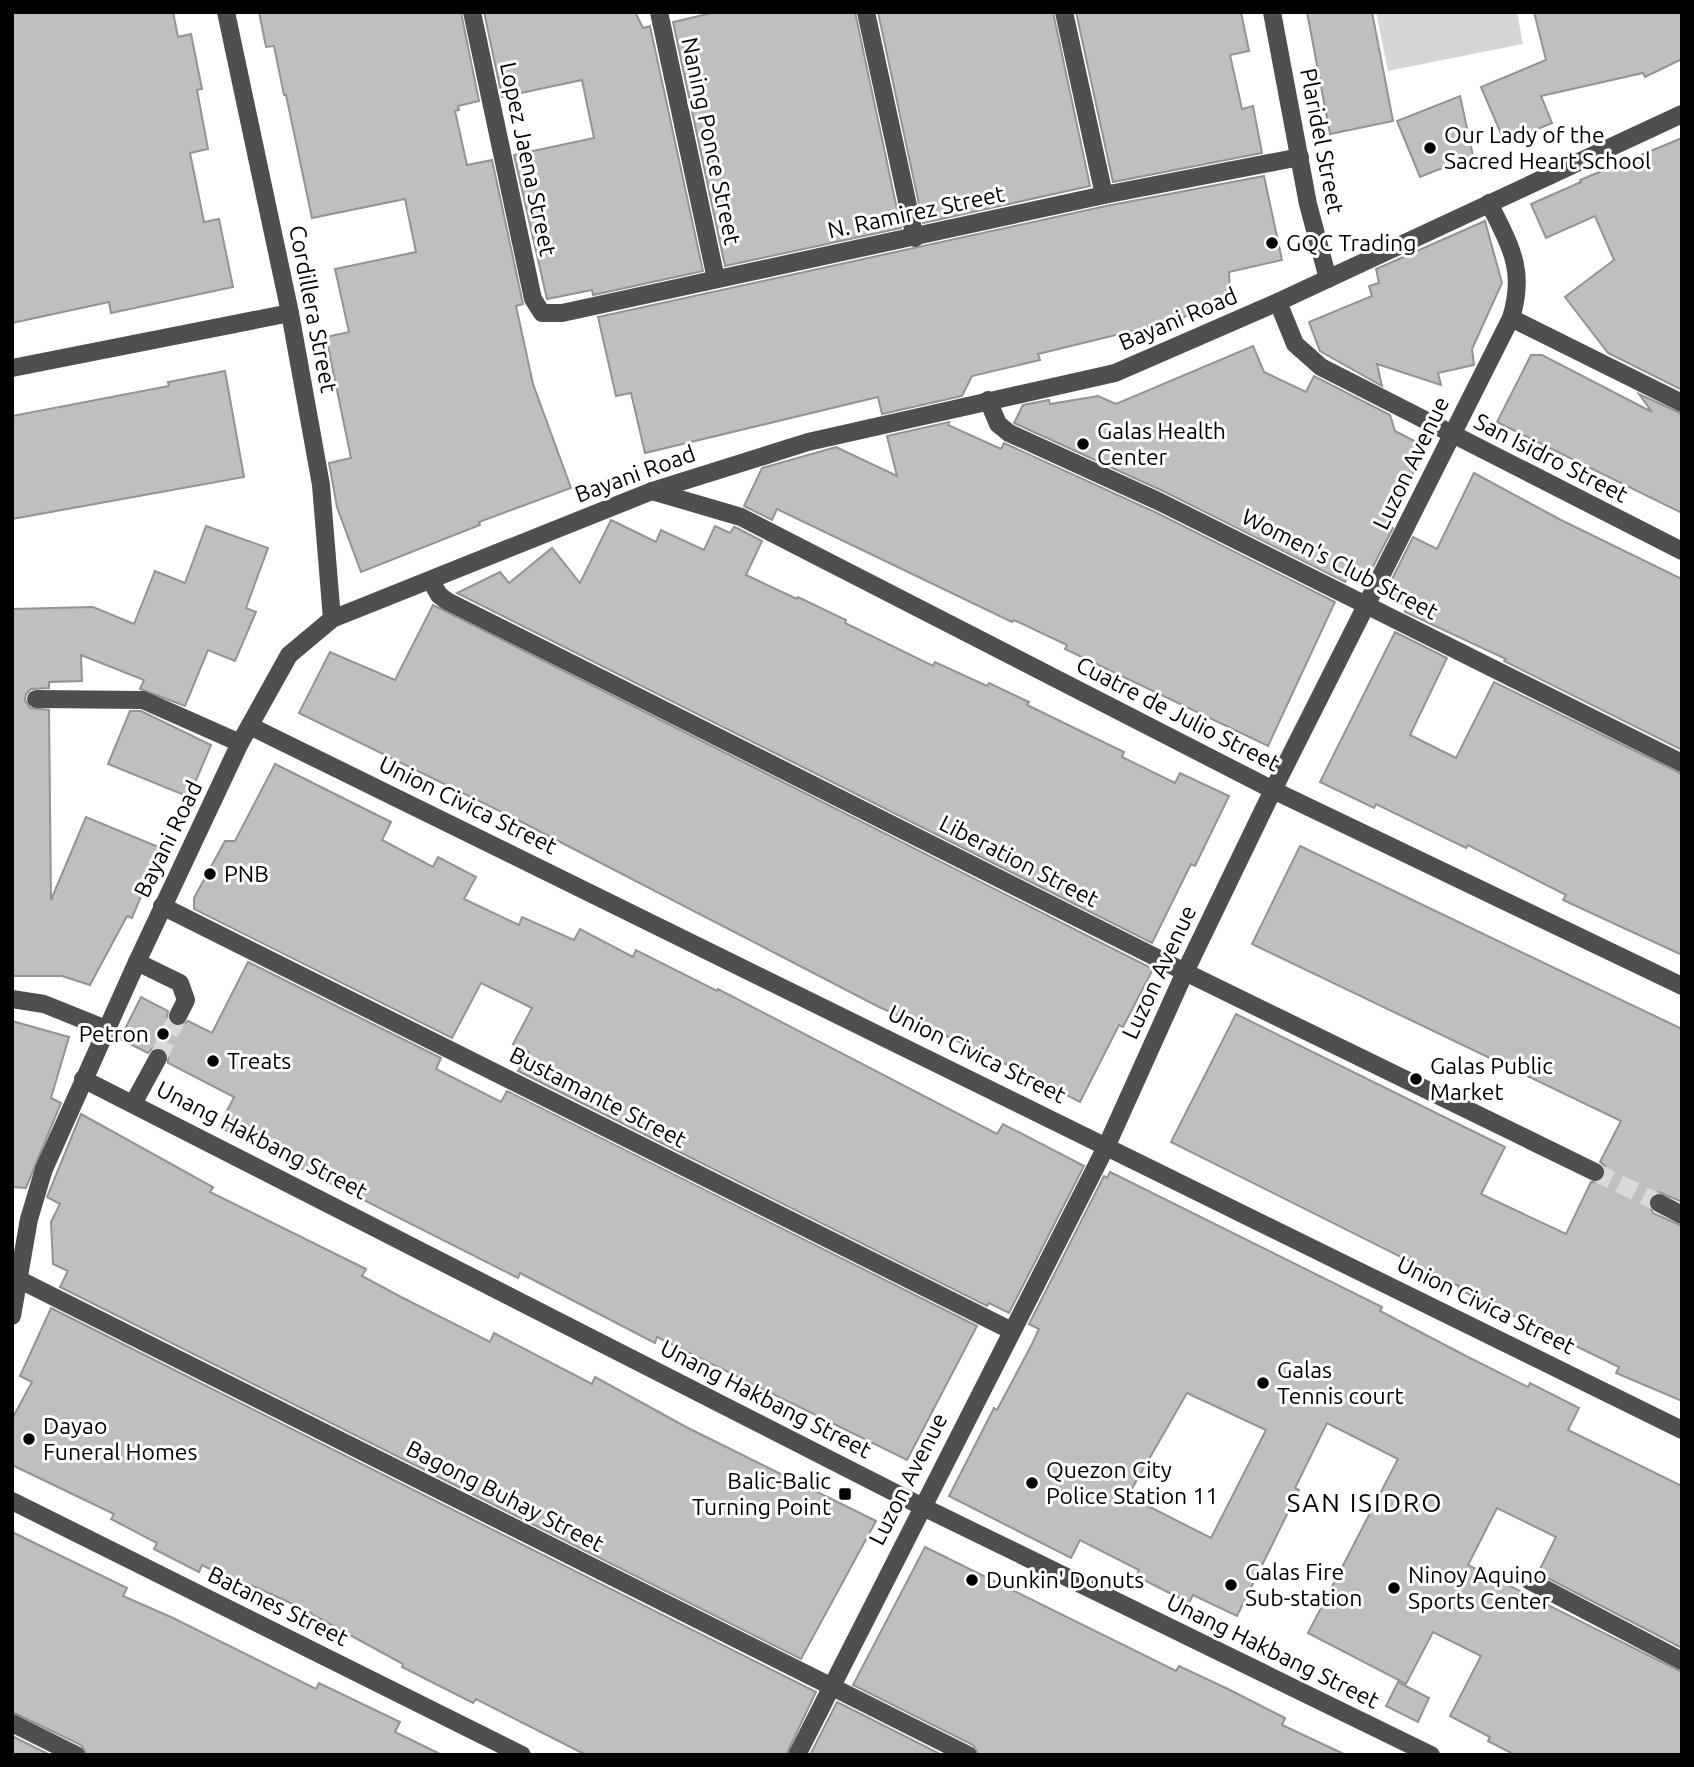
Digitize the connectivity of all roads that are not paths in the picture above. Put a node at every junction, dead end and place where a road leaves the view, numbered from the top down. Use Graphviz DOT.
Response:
graph roads {
  1 [pos="226,12"];
  2 [pos="472,12"];
  3 [pos="659,12"];
  4 [pos="866,12"];
  5 [pos="1064,12"];
  6 [pos="1272,12"];
  7 [pos="1682,114"];
  8 [pos="1300,157"];
  9 [pos="1104,195"];
  10 [pos="1489,203"];
  11 [pos="915,238"];
  12 [pos="716,279"];
  13 [pos="1328,279"];
  14 [pos="1278,302"];
  15 [pos="290,313"];
  16 [pos="542,313"];
  17 [pos="1511,317"];
  18 [pos="12,368"];
  19 [pos="988,400"];
  20 [pos="1682,403"];
  21 [pos="1452,435"];
  22 [pos="652,491"];
  23 [pos="1682,551"];
  24 [pos="431,581"];
  25 [pos="1368,606"];
  26 [pos="332,619"];
  27 [pos="36,699"];
  28 [pos="250,726"];
  29 [pos="240,743"];
  30 [pos="1682,763"];
  31 [pos="1273,790"];
  32 [pos="162,906"];
  33 [pos="137,962"];
  34 [pos="1185,972"];
  35 [pos="1682,986"];
  36 [pos="12,999"];
  37 [pos="178,1016"];
  38 [pos="106,1029"];
  39 [pos="158,1058"];
  40 [pos="83,1079"];
  41 [pos="134,1102"];
  42 [pos="1107,1145"];
  43 [pos="1595,1172"];
  44 [pos="1659,1203"];
  45 [pos="1682,1215"];
  46 [pos="20,1280"];
  47 [pos="12,1316"];
  48 [pos="1012,1331"];
  49 [pos="1682,1430"];
  50 [pos="12,1501"];
  51 [pos="921,1506"];
  52 [pos="1530,1581"];
  53 [pos="1682,1661"];
  54 [pos="831,1687"];
  55 [pos="12,1723"];
  56 [pos="76,1755"];
  57 [pos="522,1755"];
  58 [pos="797,1755"];
  59 [pos="968,1755"];
  60 [pos="1431,1755"];
  1 -- 15 [label="street, Cordillera Street"];
  2 -- 16 [label="street, Lopez Jaena Street"];
  3 -- 12 [label="street, Naning Ponce Street"];
  4 -- 11 [label="street"];
  5 -- 9 [label="street"];
  6 -- 8 [label="street, Plaridel Street"];
  7 -- 10 [label="street, Bayani Road"];
  8 -- 9 [label="street, N. Ramirez Street"];
  8 -- 13 [label="street, Plaridel Street"];
  9 -- 11 [label="street, N. Ramirez Street"];
  10 -- 13 [label="street, Bayani Road"];
  10 -- 17 [label="street, Luzon Avenue"];
  11 -- 12 [label="street, N. Ramirez Street"];
  12 -- 16 [label="street, N. Ramirez Street"];
  13 -- 14 [label="street, Bayani Road"];
  14 -- 19 [label="street, Bayani Road"];
  14 -- 21 [label="street, San Isidro Street"];
  15 -- 18 [label="street"];
  15 -- 26 [label="street, Cordillera Street"];
  17 -- 20 [label="street"];
  17 -- 21 [label="street, Luzon Avenue"];
  19 -- 22 [label="street, Bayani Road"];
  19 -- 25 [label="street, Women's Club Street"];
  21 -- 23 [label="street, San Isidro Street"];
  21 -- 25 [label="street, Luzon Avenue"];
  22 -- 24 [label="street, Bayani Road"];
  22 -- 31 [label="street, Cuatre de Julio Street"];
  24 -- 26 [label="street, Bayani Road"];
  24 -- 34 [label="street, Liberation Street"];
  25 -- 30 [label="street, Women's Club Street"];
  25 -- 31 [label="street, Luzon Avenue"];
  26 -- 28 [label="street, Bayani Road"];
  27 -- 29 [label="street"];
  28 -- 29 [label="street, Bayani Road"];
  28 -- 42 [label="street, Union Civica Street"];
  29 -- 32 [label="street, Bayani Road"];
  31 -- 34 [label="street, Luzon Avenue"];
  31 -- 35 [label="street, Cuatre de Julio Street"];
  32 -- 33 [label="street, Bayani Road"];
  32 -- 48 [label="street, Bustamante Street"];
  33 -- 37 [label="street"];
  33 -- 38 [label="street, Bayani Road"];
  34 -- 42 [label="street, Luzon Avenue"];
  34 -- 43 [label="street, Liberation Street"];
  36 -- 38 [label="street"];
  38 -- 40 [label="street, Bayani Road"];
  39 -- 41 [label="street"];
  40 -- 41 [label="street, Unang Hakbang Street"];
  40 -- 46 [label="street, Bayani Road"];
  41 -- 51 [label="street, Unang Hakbang Street"];
  42 -- 48 [label="street, Luzon Avenue"];
  42 -- 49 [label="street, Union Civica Street"];
  44 -- 45 [label="street"];
  46 -- 47 [label="street, Bayani Road"];
  46 -- 54 [label="street, Bagong Buhay Street"];
  48 -- 51 [label="street, Luzon Avenue"];
  50 -- 57 [label="street, Batanes Street"];
  51 -- 54 [label="street, Luzon Avenue"];
  51 -- 60 [label="street, Unang Hakbang Street"];
  52 -- 53 [label="street"];
  54 -- 58 [label="street, Luzon Avenue"];
  54 -- 59 [label="street, Bagong Buhay Street"];
  55 -- 56 [label="street"];
}
